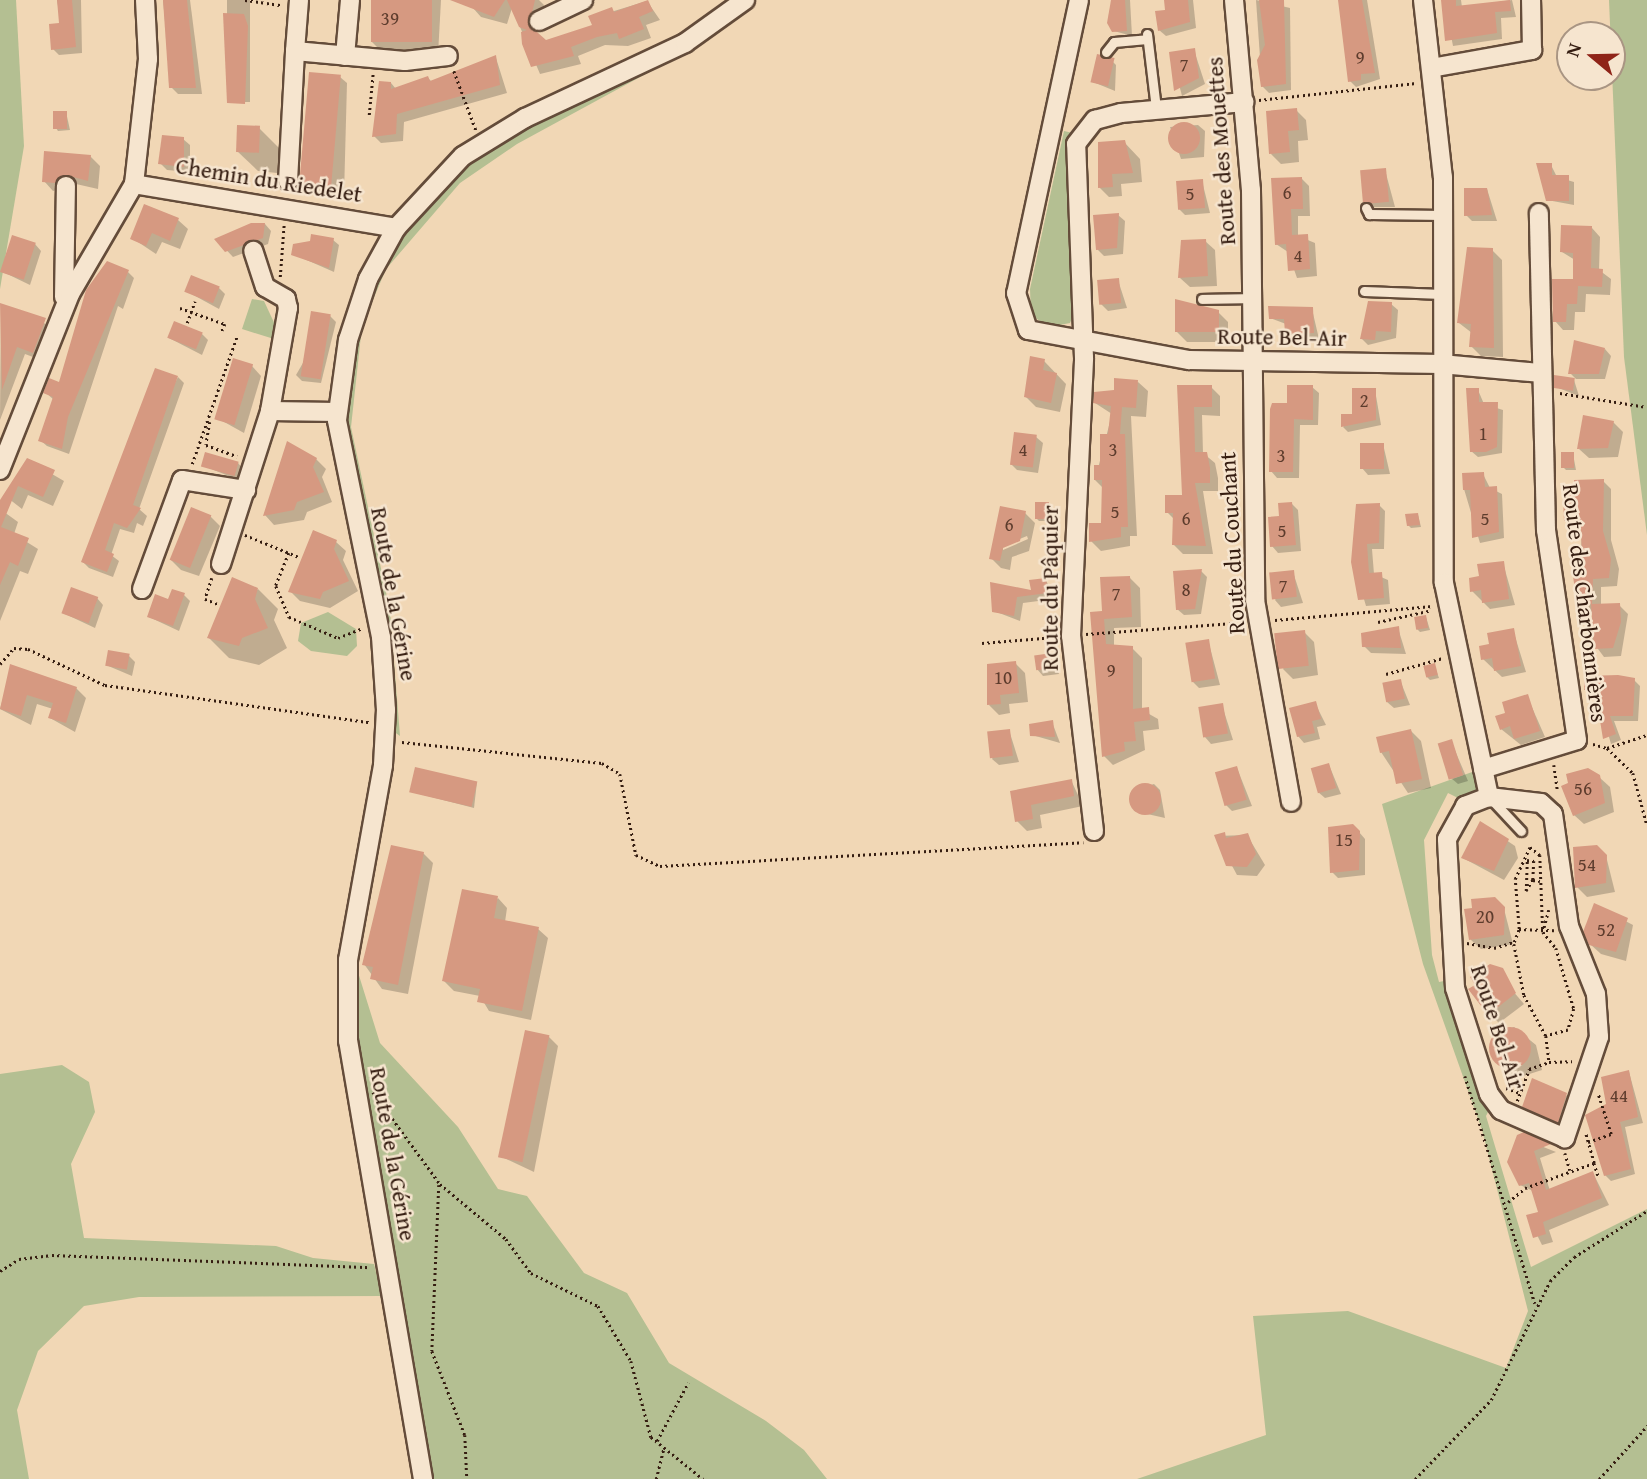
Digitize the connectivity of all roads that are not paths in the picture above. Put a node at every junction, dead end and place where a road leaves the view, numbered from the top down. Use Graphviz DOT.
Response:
graph roads {
  1 [pos="145,0"];
  2 [pos="350,0"];
  3 [pos="583,0"];
  4 [pos="745,0"];
  5 [pos="1079,0"];
  6 [pos="1234,0"];
  7 [pos="1423,0"];
  8 [pos="1531,0"];
  9 [pos="298,3"];
  10 [pos="539,21"];
  11 [pos="295,51"];
  12 [pos="1106,52"];
  13 [pos="345,56"];
  14 [pos="448,56"];
  15 [pos="1432,74"];
  16 [pos="1245,102"];
  17 [pos="1156,108"];
  18 [pos="288,181"];
  19 [pos="134,184"];
  20 [pos="66,186"];
  21 [pos="1366,208"];
  22 [pos="1539,213"];
  23 [pos="1443,215"];
  24 [pos="396,228"];
  25 [pos="253,251"];
  26 [pos="1364,291"];
  27 [pos="1442,294"];
  28 [pos="1254,298"];
  29 [pos="1202,299"];
  30 [pos="63,310"];
  31 [pos="1083,344"];
  32 [pos="1254,362"];
  33 [pos="1441,364"];
  34 [pos="1539,381"];
  35 [pos="270,411"];
  36 [pos="337,412"];
  37 [pos="0,470"];
  38 [pos="246,490"];
  39 [pos="221,564"];
  40 [pos="142,590"];
  41 [pos="1483,769"];
  42 [pos="1489,797"];
  43 [pos="1292,802"];
  44 [pos="1094,831"];
  45 [pos="1521,831"];
  46 [pos="423,1479"];
  1 -- 19 [label="street"];
  2 -- 13 [label="street"];
  3 -- 10 [label="street"];
  4 -- 24 [label="street, Route de la Gérine"];
  5 -- 31 [label="street, Route Bel-Air"];
  6 -- 16 [label="street, Route des Mouettes"];
  7 -- 15 [label="street"];
  8 -- 15 [label="street"];
  9 -- 11 [label="street"];
  11 -- 13 [label="street"];
  11 -- 18 [label="street"];
  12 -- 17 [label="lane"];
  13 -- 14 [label="street"];
  15 -- 23 [label="street"];
  16 -- 17 [label="street, Route du Pâquier"];
  16 -- 28 [label="street, Route des Mouettes"];
  17 -- 31 [label="street, Route du Pâquier"];
  19 -- 24 [label="street, Chemin du Riedelet"];
  19 -- 30 [label="street"];
  20 -- 30 [label="street"];
  21 -- 23 [label="lane"];
  22 -- 34 [label="street, Route des Charbonnières"];
  23 -- 27 [label="street"];
  24 -- 36 [label="street, Route de la Gérine"];
  25 -- 35 [label="street"];
  26 -- 27 [label="lane"];
  27 -- 33 [label="street"];
  28 -- 29 [label="lane"];
  28 -- 32 [label="street, Route des Mouettes"];
  30 -- 37 [label="street"];
  31 -- 32 [label="street, Route Bel-Air"];
  31 -- 44 [label="street, Route du Pâquier"];
  32 -- 33 [label="street, Route Bel-Air"];
  32 -- 43 [label="street, Route du Couchant"];
  33 -- 34 [label="street"];
  33 -- 41 [label="street"];
  34 -- 41 [label="street, Route des Charbonnières"];
  35 -- 36 [label="street"];
  35 -- 38 [label="street"];
  36 -- 46 [label="street, Route de la Gérine"];
  38 -- 39 [label="street"];
  38 -- 40 [label="street"];
  41 -- 42 [label="street"];
  42 -- 42 [label="street, Route Bel-Air"];
  42 -- 45 [label="lane"];
}
